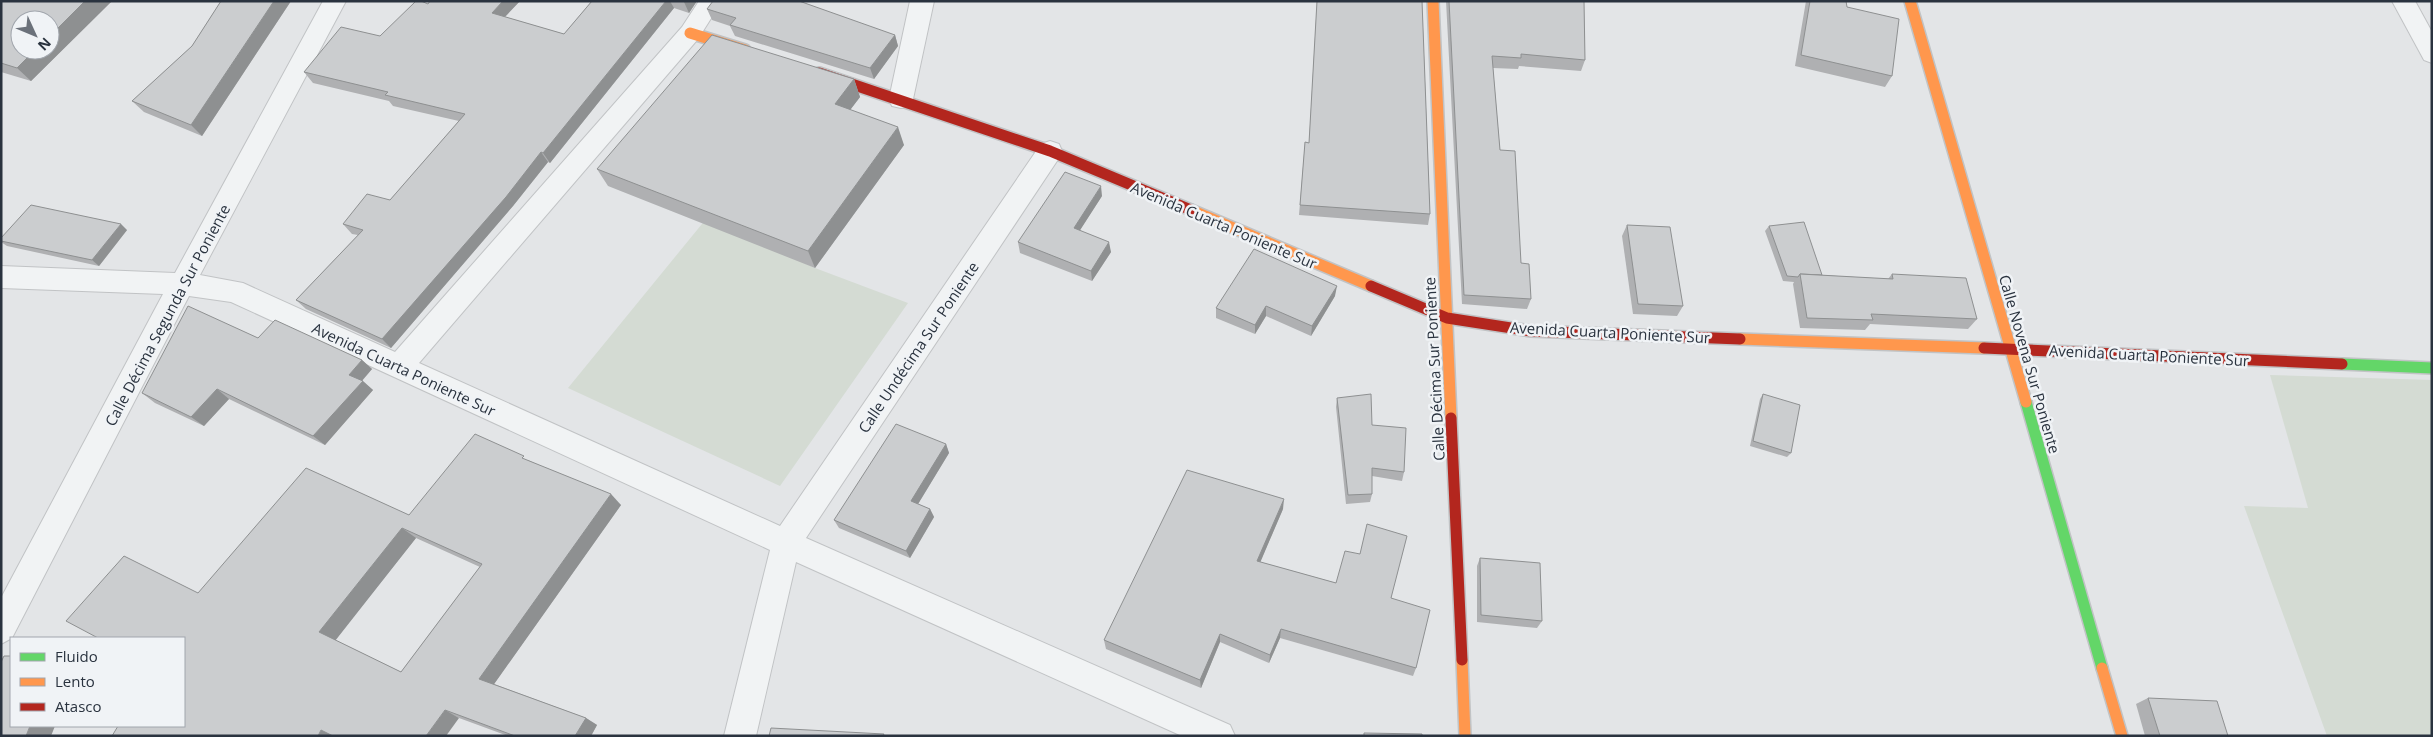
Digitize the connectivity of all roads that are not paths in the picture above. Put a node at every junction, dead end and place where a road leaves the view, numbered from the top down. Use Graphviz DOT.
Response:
graph roads {
  1 [pos="335,1"];
  2 [pos="711,1"];
  3 [pos="922,1"];
  4 [pos="1432,1"];
  5 [pos="1910,1"];
  6 [pos="2403,1"];
  7 [pos="690,33"];
  8 [pos="754,53"];
  9 [pos="2432,54"];
  10 [pos="809,70"];
  11 [pos="900,99"];
  12 [pos="1050,151"];
  13 [pos="1,277"];
  14 [pos="182,284"];
  15 [pos="1447,318"];
  16 [pos="2010,349"];
  17 [pos="399,366"];
  18 [pos="2432,368"];
  19 [pos="786,543"];
  20 [pos="1,629"];
  21 [pos="740,736"];
  22 [pos="1219,736"];
  23 [pos="1465,736"];
  24 [pos="2122,736"];
  1 -- 14 [label="street, Calle Décima Segunda Sur Poniente"];
  2 -- 7 [label="street"];
  3 -- 11 [label="street"];
  4 -- 15 [label="street, Calle Décima Sur Poniente"];
  5 -- 16 [label="street, Calle Novena Sur Poniente"];
  6 -- 9 [label="street"];
  7 -- 8 [label="street"];
  7 -- 17 [label="street"];
  10 -- 11 [label="street, Avenida Cuarta Poniente Sur"];
  11 -- 12 [label="street, Avenida Cuarta Poniente Sur"];
  12 -- 15 [label="street, Avenida Cuarta Poniente Sur"];
  12 -- 19 [label="street, Calle Undécima Sur Poniente"];
  13 -- 14 [label="street, Avenida Cuarta Poniente Sur"];
  14 -- 17 [label="street, Avenida Cuarta Poniente Sur"];
  14 -- 20 [label="street, Calle Décima Segunda Sur Poniente"];
  15 -- 16 [label="street, Avenida Cuarta Poniente Sur"];
  15 -- 23 [label="street, Calle Décima Sur Poniente"];
  16 -- 18 [label="street, Avenida Cuarta Poniente Sur"];
  16 -- 24 [label="street, Calle Novena Sur Poniente"];
  17 -- 19 [label="street, Avenida Cuarta Poniente Sur"];
  19 -- 21 [label="street"];
  19 -- 22 [label="street, Avenida Cuarta Poniente Sur"];
}
